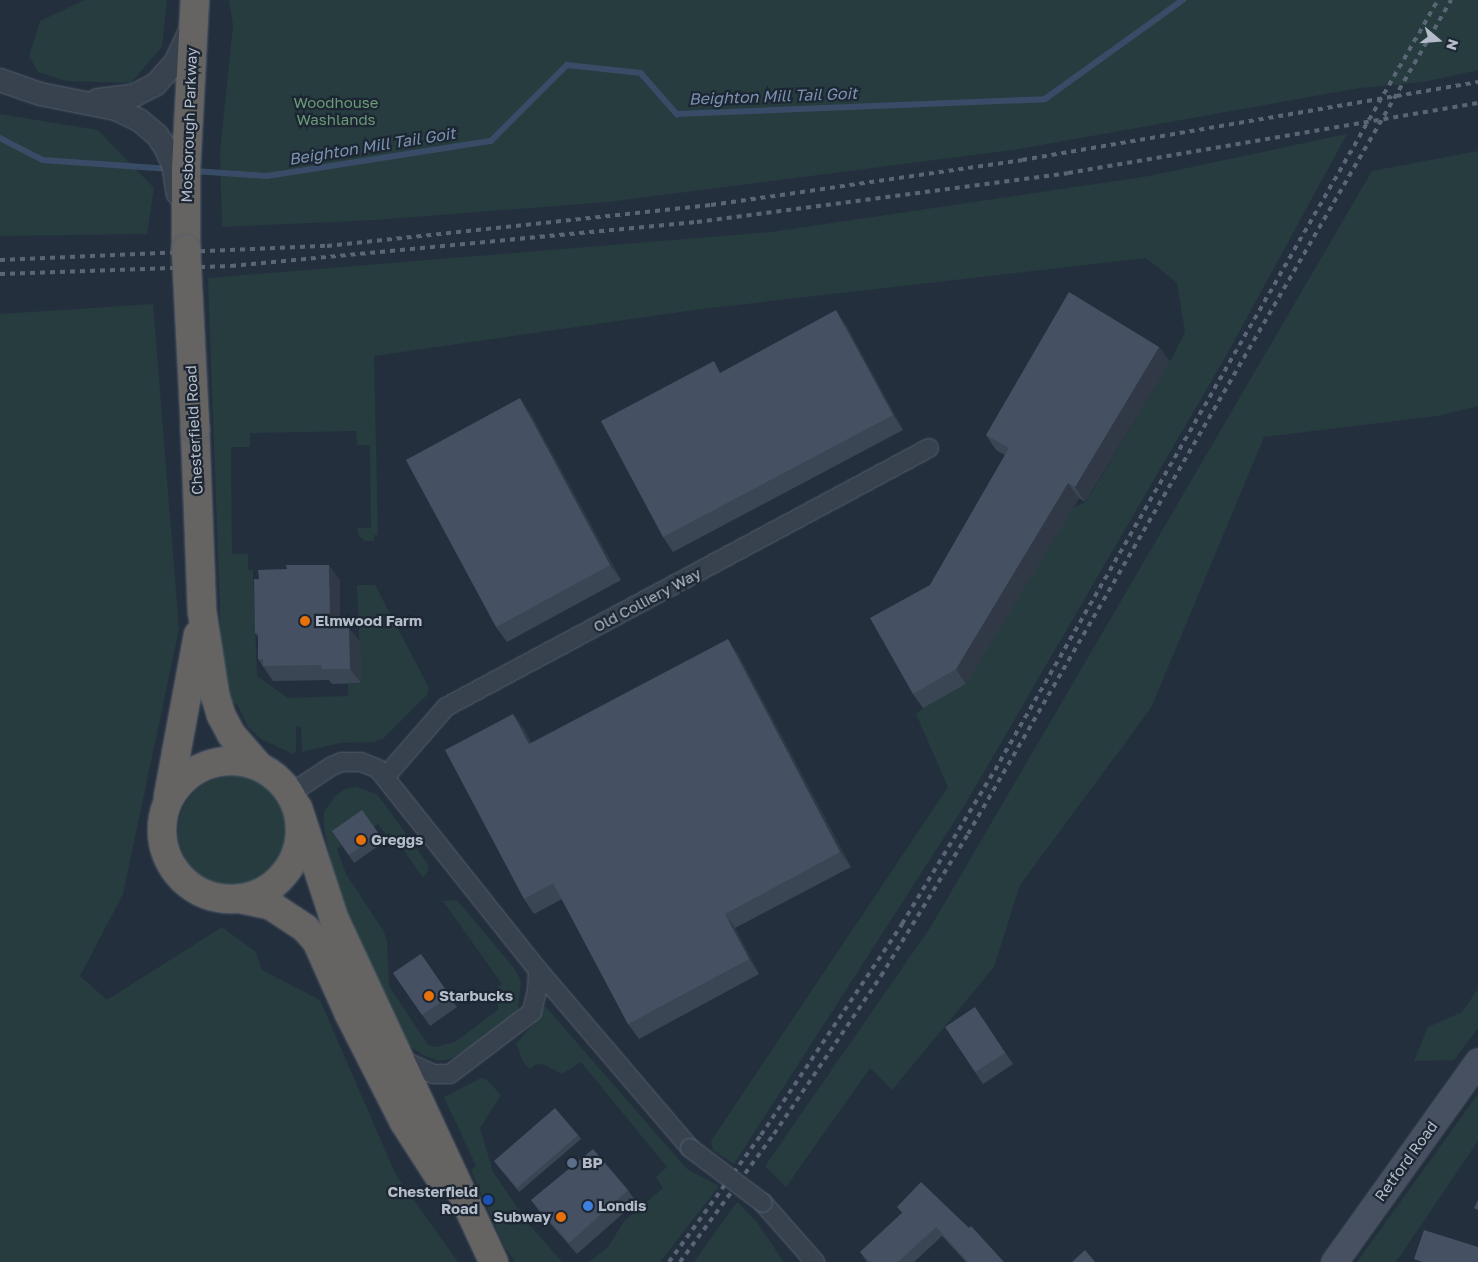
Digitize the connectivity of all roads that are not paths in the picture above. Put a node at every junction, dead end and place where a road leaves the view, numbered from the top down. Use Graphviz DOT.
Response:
graph roads {
  1 [pos="194,6"];
  2 [pos="0,80"];
  3 [pos="82,101"];
  4 [pos="180,167"];
  5 [pos="186,249"];
  6 [pos="929,448"];
  7 [pos="202,611"];
  8 [pos="256,764"];
  9 [pos="385,777"];
  10 [pos="168,798"];
  11 [pos="295,801"];
  12 [pos="241,900"];
  13 [pos="538,970"];
  14 [pos="402,1060"];
  15 [pos="1478,1061"];
  16 [pos="494,1262"];
  17 [pos="815,1262"];
  18 [pos="1334,1262"];
  1 -- 3 [label="street"];
  1 -- 4 [label="highway, Mosborough Parkway"];
  2 -- 3 [label="street"];
  3 -- 4 [label="street"];
  4 -- 5 [label="highway, Mosborough Parkway"];
  5 -- 7 [label="highway, Chesterfield Road, bridge"];
  6 -- 9 [label="street, Old Colliery Way"];
  7 -- 8 [label="highway, Chesterfield Road"];
  7 -- 10 [label="highway, Chesterfield Road"];
  8 -- 10 [label="highway"];
  8 -- 11 [label="highway"];
  9 -- 11 [label="street"];
  9 -- 13 [label="street"];
  10 -- 12 [label="highway"];
  11 -- 12 [label="highway"];
  11 -- 14 [label="highway"];
  12 -- 16 [label="highway"];
  13 -- 14 [label="street"];
  13 -- 17 [label="street, bridge"];
  14 -- 16 [label="highway"];
  15 -- 18 [label="main road, Retford Road"];
}
